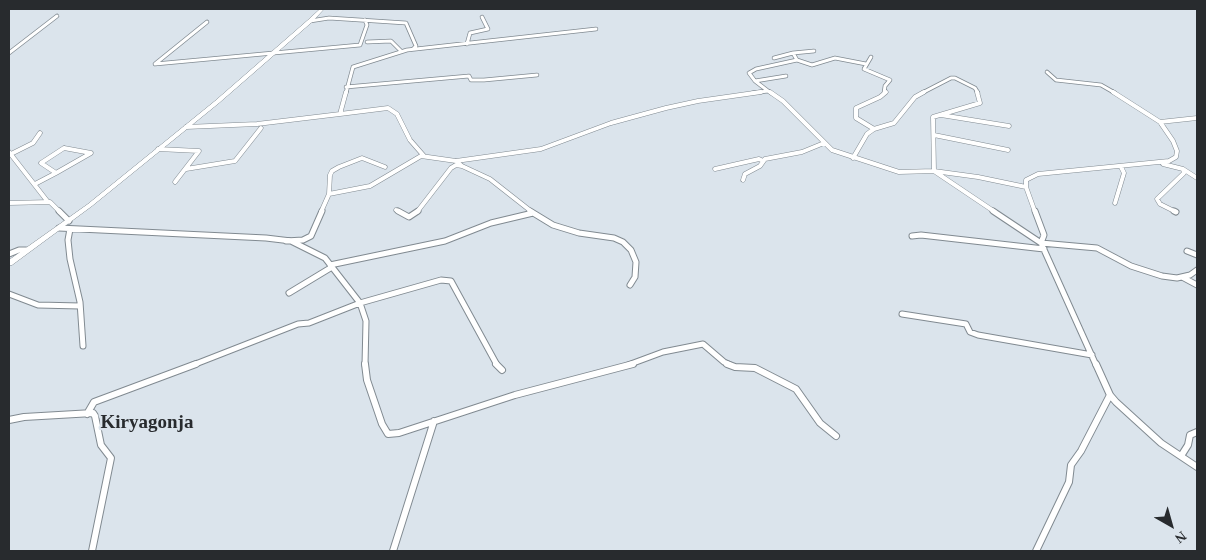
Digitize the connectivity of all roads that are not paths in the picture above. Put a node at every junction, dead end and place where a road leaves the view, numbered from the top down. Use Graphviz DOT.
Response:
graph roads {
  1 [pos="322,9"];
  2 [pos="57,16"];
  3 [pos="482,17"];
  4 [pos="365,20"];
  5 [pos="310,21"];
  6 [pos="207,22"];
  7 [pos="596,29"];
  8 [pos="367,42"];
  9 [pos="467,44"];
  10 [pos="413,49"];
  11 [pos="401,51"];
  12 [pos="814,51"];
  13 [pos="9,53"];
  14 [pos="793,53"];
  15 [pos="273,54"];
  16 [pos="871,57"];
  17 [pos="774,58"];
  18 [pos="797,60"];
  19 [pos="866,64"];
  20 [pos="1046,72"];
  21 [pos="537,75"];
  22 [pos="786,76"];
  23 [pos="755,81"];
  24 [pos="346,87"];
  25 [pos="768,92"];
  26 [pos="340,114"];
  27 [pos="938,114"];
  28 [pos="1197,118"];
  29 [pos="1160,122"];
  30 [pos="1009,126"];
  31 [pos="186,127"];
  32 [pos="261,128"];
  33 [pos="874,129"];
  34 [pos="40,133"];
  35 [pos="934,135"];
  36 [pos="824,143"];
  37 [pos="158,150"];
  38 [pos="1008,150"];
  39 [pos="10,153"];
  40 [pos="424,156"];
  41 [pos="853,158"];
  42 [pos="456,161"];
  43 [pos="763,161"];
  44 [pos="1153,162"];
  45 [pos="385,166"];
  46 [pos="462,166"];
  47 [pos="1121,167"];
  48 [pos="186,169"];
  49 [pos="715,169"];
  50 [pos="1182,169"];
  51 [pos="934,172"];
  52 [pos="56,173"];
  53 [pos="1197,178"];
  54 [pos="743,180"];
  55 [pos="176,182"];
  56 [pos="35,184"];
  57 [pos="1026,188"];
  58 [pos="329,194"];
  59 [pos="48,202"];
  60 [pos="9,203"];
  61 [pos="1115,203"];
  62 [pos="396,210"];
  63 [pos="1176,212"];
  64 [pos="533,213"];
  65 [pos="69,221"];
  66 [pos="59,228"];
  67 [pos="70,229"];
  68 [pos="912,236"];
  69 [pos="286,241"];
  70 [pos="1041,243"];
  71 [pos="1044,249"];
  72 [pos="26,250"];
  73 [pos="1188,251"];
  74 [pos="9,254"];
  75 [pos="1197,255"];
  76 [pos="9,263"];
  77 [pos="331,266"];
  78 [pos="1197,270"];
  79 [pos="1182,277"];
  80 [pos="630,285"];
  81 [pos="1197,285"];
  82 [pos="290,293"];
  83 [pos="9,294"];
  84 [pos="360,303"];
  85 [pos="80,306"];
  86 [pos="902,314"];
  87 [pos="83,346"];
  88 [pos="1092,355"];
  89 [pos="502,370"];
  90 [pos="1110,395"];
  91 [pos="87,414"];
  92 [pos="9,420"];
  93 [pos="434,422"];
  94 [pos="1197,432"];
  95 [pos="836,436"];
  96 [pos="1181,456"];
  97 [pos="1197,467"];
  98 [pos="92,551"];
  99 [pos="393,551"];
  100 [pos="1036,551"];
  1 -- 5 [label="street"];
  2 -- 13 [label="street"];
  3 -- 9 [label="street"];
  4 -- 5 [label="street"];
  4 -- 10 [label="street"];
  4 -- 15 [label="street"];
  5 -- 15 [label="street"];
  6 -- 15 [label="street"];
  7 -- 9 [label="street"];
  8 -- 11 [label="street"];
  9 -- 10 [label="street"];
  10 -- 11 [label="street"];
  11 -- 24 [label="street"];
  12 -- 14 [label="street"];
  14 -- 17 [label="street"];
  14 -- 18 [label="street"];
  15 -- 31 [label="street"];
  16 -- 19 [label="street"];
  18 -- 19 [label="street"];
  18 -- 23 [label="street"];
  19 -- 33 [label="street"];
  20 -- 29 [label="street"];
  21 -- 24 [label="street"];
  22 -- 23 [label="street"];
  23 -- 25 [label="street"];
  24 -- 26 [label="street"];
  25 -- 36 [label="street"];
  25 -- 42 [label="street"];
  26 -- 31 [label="street"];
  26 -- 40 [label="street"];
  27 -- 30 [label="street"];
  27 -- 33 [label="street"];
  27 -- 35 [label="street"];
  28 -- 29 [label="street"];
  29 -- 44 [label="street"];
  31 -- 37 [label="street"];
  32 -- 48 [label="street"];
  33 -- 41 [label="street"];
  34 -- 39 [label="street"];
  35 -- 38 [label="street"];
  35 -- 51 [label="street"];
  36 -- 41 [label="street"];
  36 -- 43 [label="street"];
  37 -- 48 [label="street"];
  37 -- 65 [label="street"];
  39 -- 56 [label="street"];
  40 -- 42 [label="street"];
  40 -- 58 [label="street"];
  41 -- 51 [label="street"];
  42 -- 46 [label="street"];
  43 -- 49 [label="street"];
  43 -- 54 [label="street"];
  44 -- 47 [label="street"];
  44 -- 50 [label="street"];
  45 -- 58 [label="street"];
  46 -- 62 [label="street"];
  46 -- 64 [label="street"];
  47 -- 57 [label="street"];
  47 -- 61 [label="street"];
  48 -- 55 [label="street"];
  50 -- 53 [label="street"];
  50 -- 63 [label="street"];
  51 -- 57 [label="street"];
  51 -- 70 [label="street"];
  52 -- 52 [label="street"];
  52 -- 56 [label="street"];
  56 -- 59 [label="street"];
  57 -- 70 [label="street"];
  58 -- 69 [label="street"];
  59 -- 60 [label="street"];
  59 -- 65 [label="street"];
  64 -- 77 [label="street"];
  64 -- 80 [label="street"];
  65 -- 66 [label="street"];
  66 -- 67 [label="street"];
  66 -- 72 [label="street"];
  67 -- 69 [label="street"];
  67 -- 85 [label="street"];
  68 -- 71 [label="street"];
  69 -- 77 [label="street"];
  70 -- 71 [label="street"];
  70 -- 79 [label="street"];
  71 -- 88 [label="street"];
  72 -- 74 [label="street"];
  72 -- 76 [label="street"];
  73 -- 75 [label="street"];
  77 -- 82 [label="street"];
  77 -- 84 [label="street"];
  78 -- 79 [label="street"];
  79 -- 81 [label="street"];
  83 -- 85 [label="street"];
  84 -- 89 [label="street"];
  84 -- 91 [label="street"];
  84 -- 93 [label="street"];
  85 -- 87 [label="street"];
  86 -- 88 [label="street"];
  88 -- 90 [label="street"];
  90 -- 96 [label="street"];
  90 -- 100 [label="street"];
  91 -- 92 [label="street"];
  91 -- 98 [label="street"];
  93 -- 95 [label="street"];
  93 -- 99 [label="street"];
  94 -- 96 [label="street"];
  96 -- 97 [label="street"];
}
